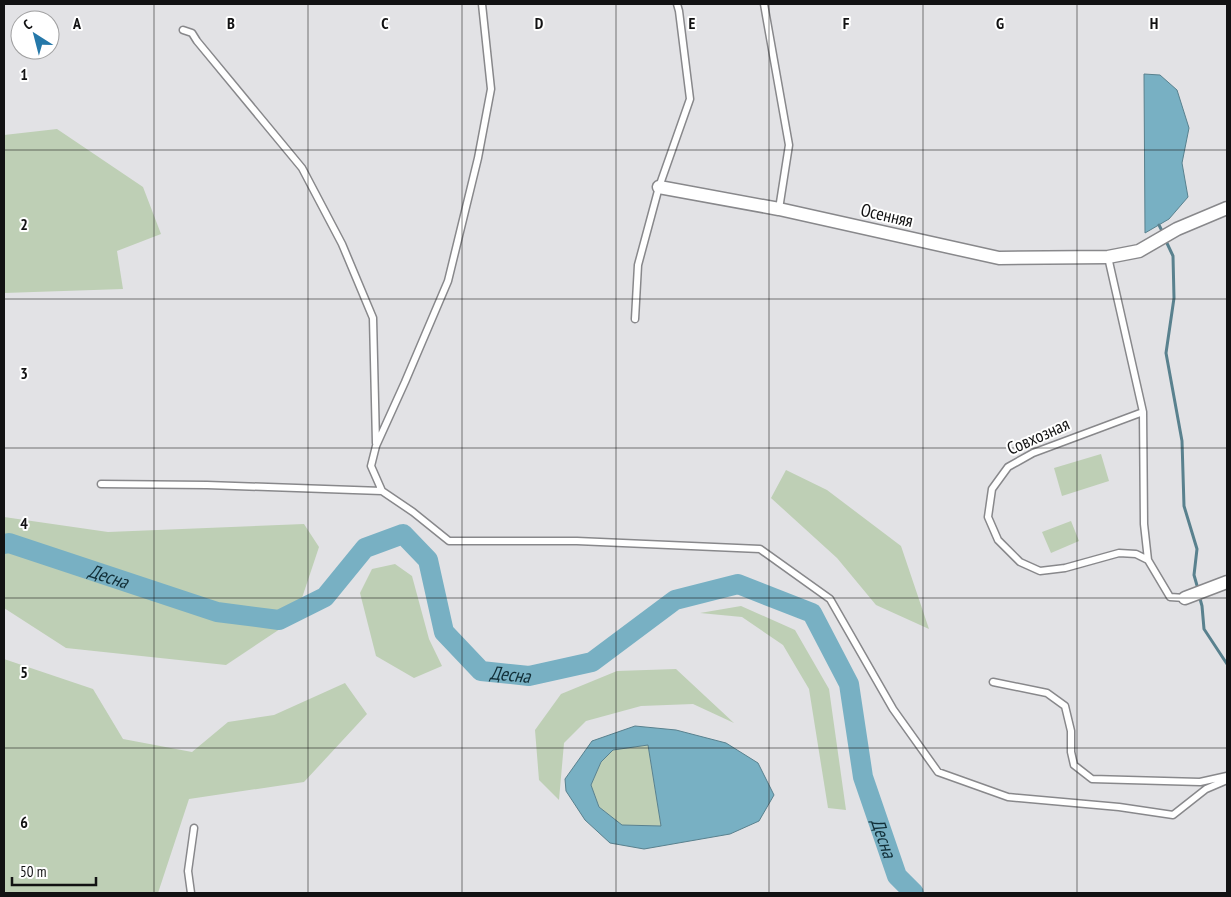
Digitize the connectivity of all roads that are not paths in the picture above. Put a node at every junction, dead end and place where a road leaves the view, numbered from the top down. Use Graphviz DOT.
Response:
graph roads {
  1 [pos="482,4"];
  2 [pos="677,4"];
  3 [pos="764,4"];
  4 [pos="182,30"];
  5 [pos="659,187"];
  6 [pos="1227,208"];
  7 [pos="779,209"];
  8 [pos="1108,257"];
  9 [pos="635,319"];
  10 [pos="1143,412"];
  11 [pos="376,446"];
  12 [pos="101,484"];
  13 [pos="382,491"];
  14 [pos="1148,560"];
  15 [pos="1227,582"];
  16 [pos="1185,598"];
  17 [pos="994,682"];
  18 [pos="1227,778"];
  19 [pos="194,828"];
  20 [pos="191,893"];
  1 -- 11 [label="lane"];
  2 -- 5 [label="lane"];
  3 -- 7 [label="lane"];
  4 -- 11 [label="lane"];
  5 -- 7 [label="street, Осенняя"];
  5 -- 9 [label="lane"];
  6 -- 8 [label="street"];
  7 -- 8 [label="street, Осенняя"];
  8 -- 10 [label="lane"];
  10 -- 14 [label="lane"];
  10 -- 14 [label="lane, Совхозная"];
  11 -- 13 [label="lane"];
  12 -- 13 [label="lane"];
  13 -- 18 [label="lane"];
  14 -- 16 [label="lane"];
  15 -- 16 [label="street"];
  17 -- 18 [label="lane"];
  19 -- 20 [label="lane"];
}
